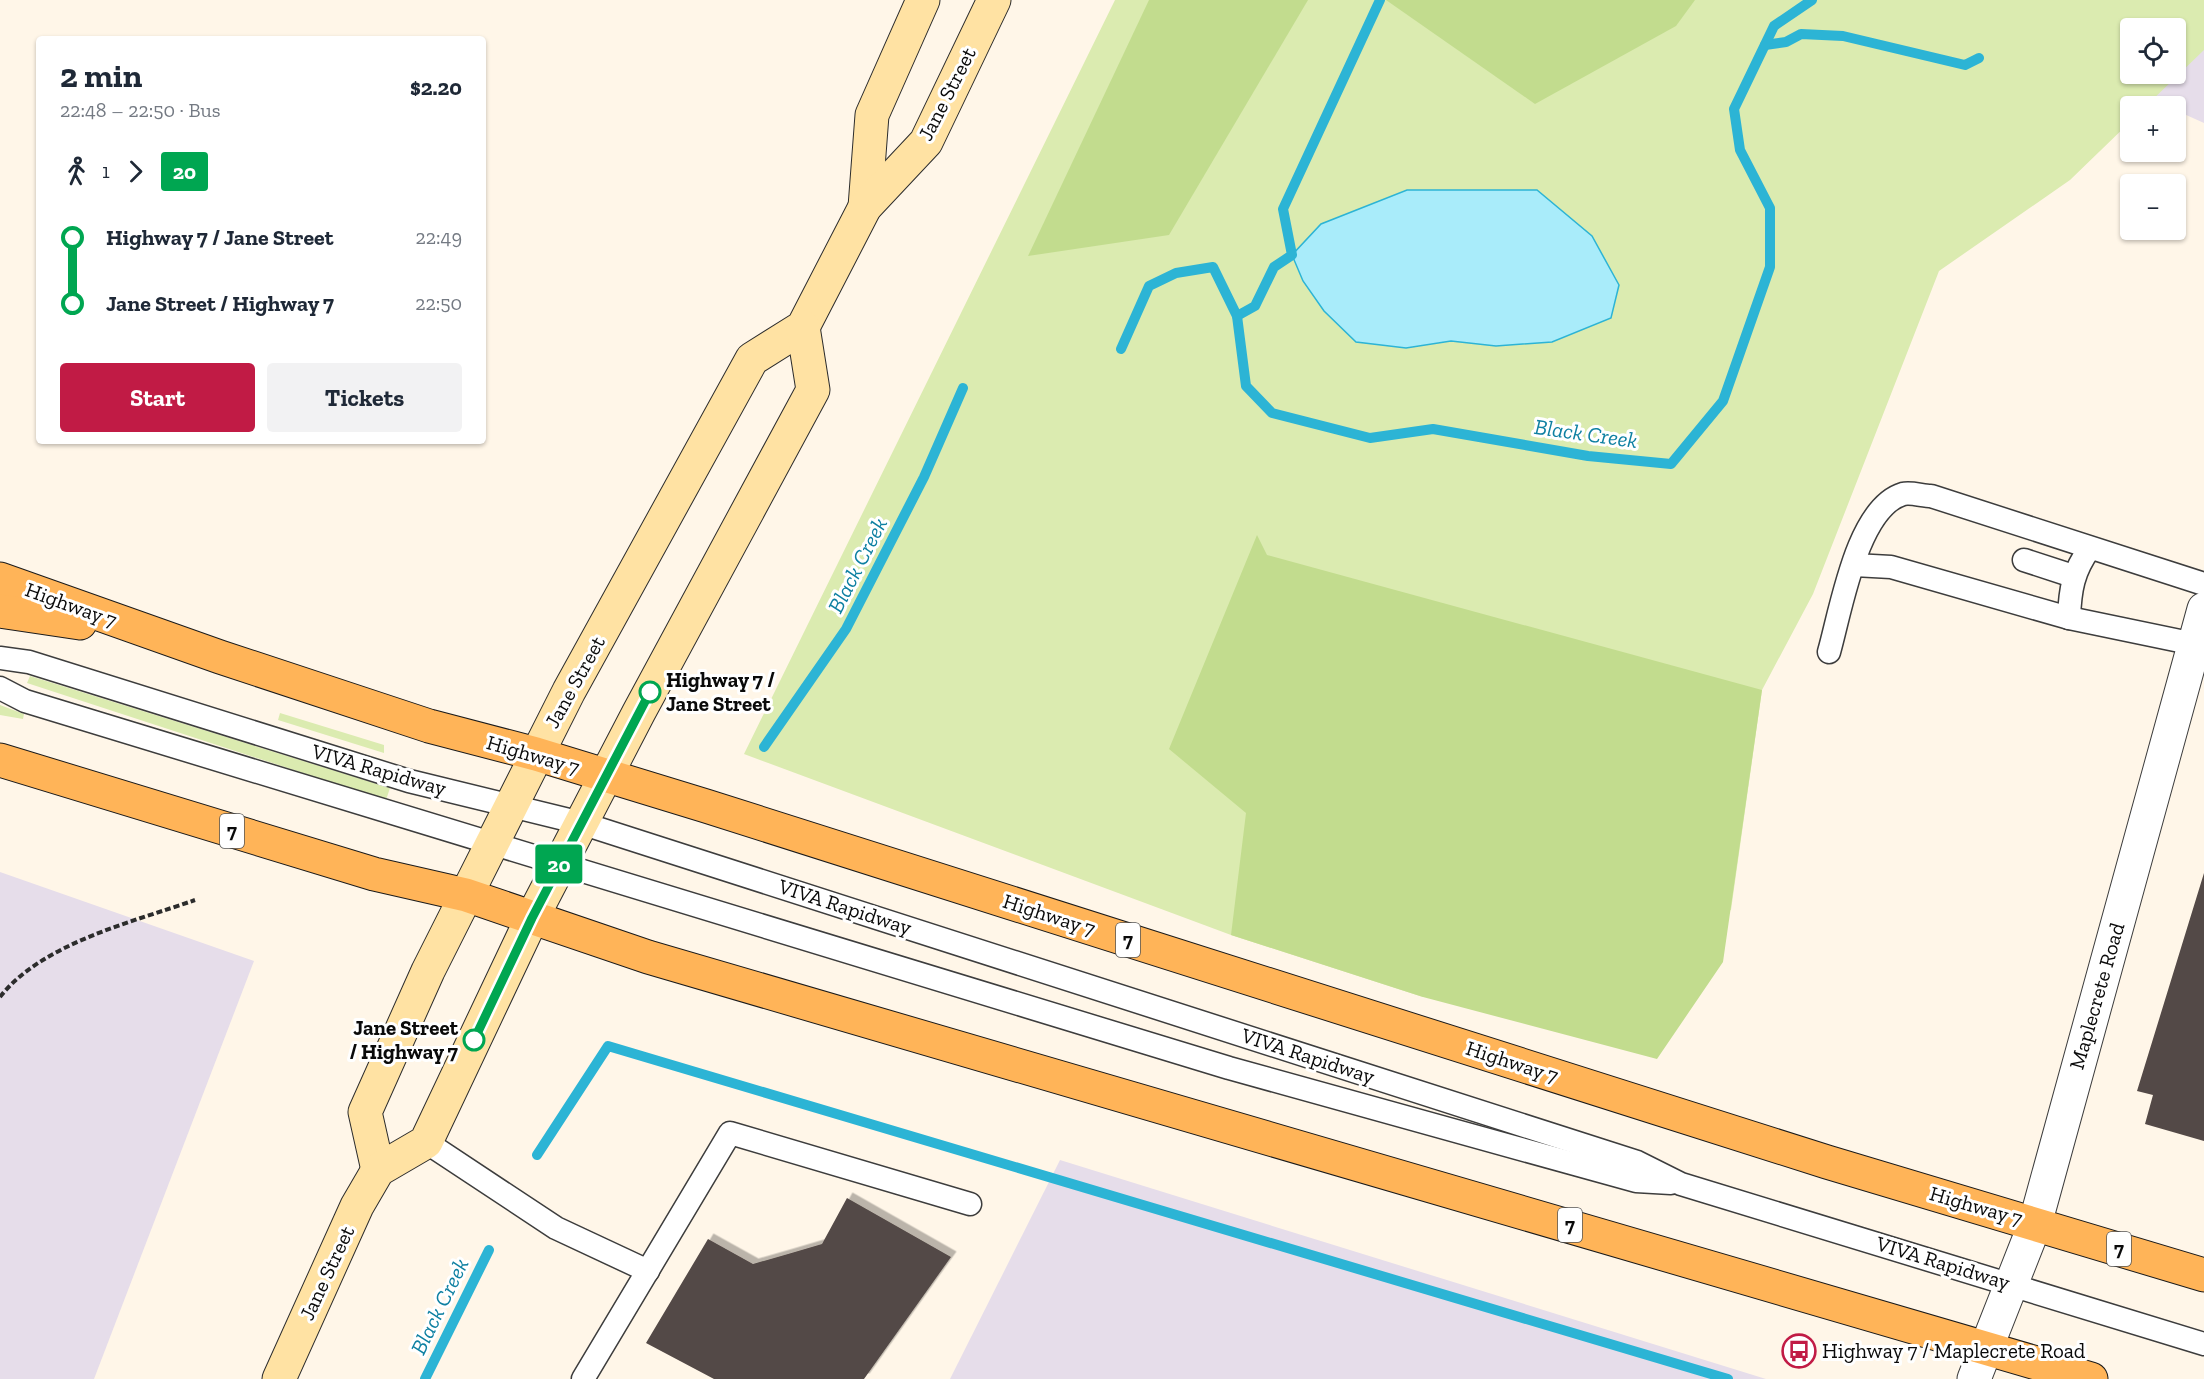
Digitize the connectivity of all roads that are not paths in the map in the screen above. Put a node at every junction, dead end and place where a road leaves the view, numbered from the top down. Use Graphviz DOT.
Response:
graph roads {
  1 [pos="923,0"];
  2 [pos="994,0"];
  3 [pos="865,207"];
  4 [pos="803,327"];
  5 [pos="2090,548"];
  6 [pos="2024,560"];
  7 [pos="1854,564"];
  8 [pos="2073,576"];
  9 [pos="0,579"];
  10 [pos="2204,584"];
  11 [pos="2204,609"];
  12 [pos="0,611"];
  13 [pos="2069,618"];
  14 [pos="153,634"];
  15 [pos="2200,644"];
  16 [pos="1829,652"];
  17 [pos="0,658"];
  18 [pos="0,688"];
  19 [pos="536,754"];
  20 [pos="0,760"];
  21 [pos="605,776"];
  22 [pos="510,805"];
  23 [pos="581,823"];
  24 [pos="491,843"];
  25 [pos="560,864"];
  26 [pos="465,895"];
  27 [pos="532,918"];
  28 [pos="426,1142"];
  29 [pos="378,1170"];
  30 [pos="1682,1184"];
  31 [pos="970,1204"];
  32 [pos="2035,1224"];
  33 [pos="648,1270"];
  34 [pos="2204,1275"];
  35 [pos="2012,1284"];
  36 [pos="2204,1344"];
  37 [pos="1988,1347"];
  38 [pos="279,1379"];
  39 [pos="584,1379"];
  40 [pos="1974,1379"];
  41 [pos="2091,1379"];
  1 -- 3 [label="main road, Jane Street"];
  2 -- 3 [label="main road, Jane Street"];
  3 -- 4 [label="main road, Jane Street"];
  4 -- 19 [label="main road, Jane Street"];
  4 -- 21 [label="main road"];
  5 -- 7 [label="lane"];
  5 -- 8 [label="lane"];
  5 -- 10 [label="lane"];
  6 -- 8 [label="lane"];
  7 -- 13 [label="lane"];
  7 -- 16 [label="lane"];
  8 -- 13 [label="lane"];
  9 -- 14 [label="main road, Highway 7 / 7"];
  11 -- 15 [label="street, Maplecrete Road"];
  12 -- 14 [label="main road"];
  13 -- 15 [label="lane"];
  14 -- 19 [label="main road, Highway 7 / 7"];
  15 -- 32 [label="street, Maplecrete Road"];
  17 -- 22 [label="lane, VIVA Rapidway"];
  18 -- 24 [label="lane, VIVA Rapidway"];
  19 -- 21 [label="main road, Highway 7 / 7"];
  19 -- 22 [label="main road, Jane Street"];
  20 -- 26 [label="main road, 7"];
  21 -- 23 [label="main road"];
  21 -- 32 [label="main road, Highway 7 / 7"];
  22 -- 23 [label="lane, VIVA Rapidway"];
  22 -- 24 [label="main road, Jane Street"];
  23 -- 25 [label="main road"];
  23 -- 30 [label="lane, VIVA Rapidway"];
  24 -- 25 [label="lane, VIVA Rapidway"];
  24 -- 26 [label="main road, Jane Street"];
  25 -- 27 [label="main road"];
  25 -- 30 [label="lane, VIVA Rapidway"];
  26 -- 27 [label="main road, 7"];
  26 -- 29 [label="main road, Jane Street"];
  27 -- 28 [label="main road"];
  27 -- 37 [label="main road, 7"];
  28 -- 29 [label="main road, Jane Street"];
  28 -- 33 [label="lane"];
  29 -- 38 [label="main road, Jane Street"];
  30 -- 35 [label="lane, VIVA Rapidway"];
  31 -- 33 [label="lane"];
  32 -- 34 [label="main road, Highway 7 / 7"];
  32 -- 35 [label="street, Maplecrete Road"];
  33 -- 39 [label="lane"];
  35 -- 36 [label="lane, VIVA Rapidway"];
  35 -- 37 [label="street, Maplecrete Road"];
  37 -- 40 [label="street, Maplecrete Road"];
  37 -- 41 [label="main road, 7"];
}
